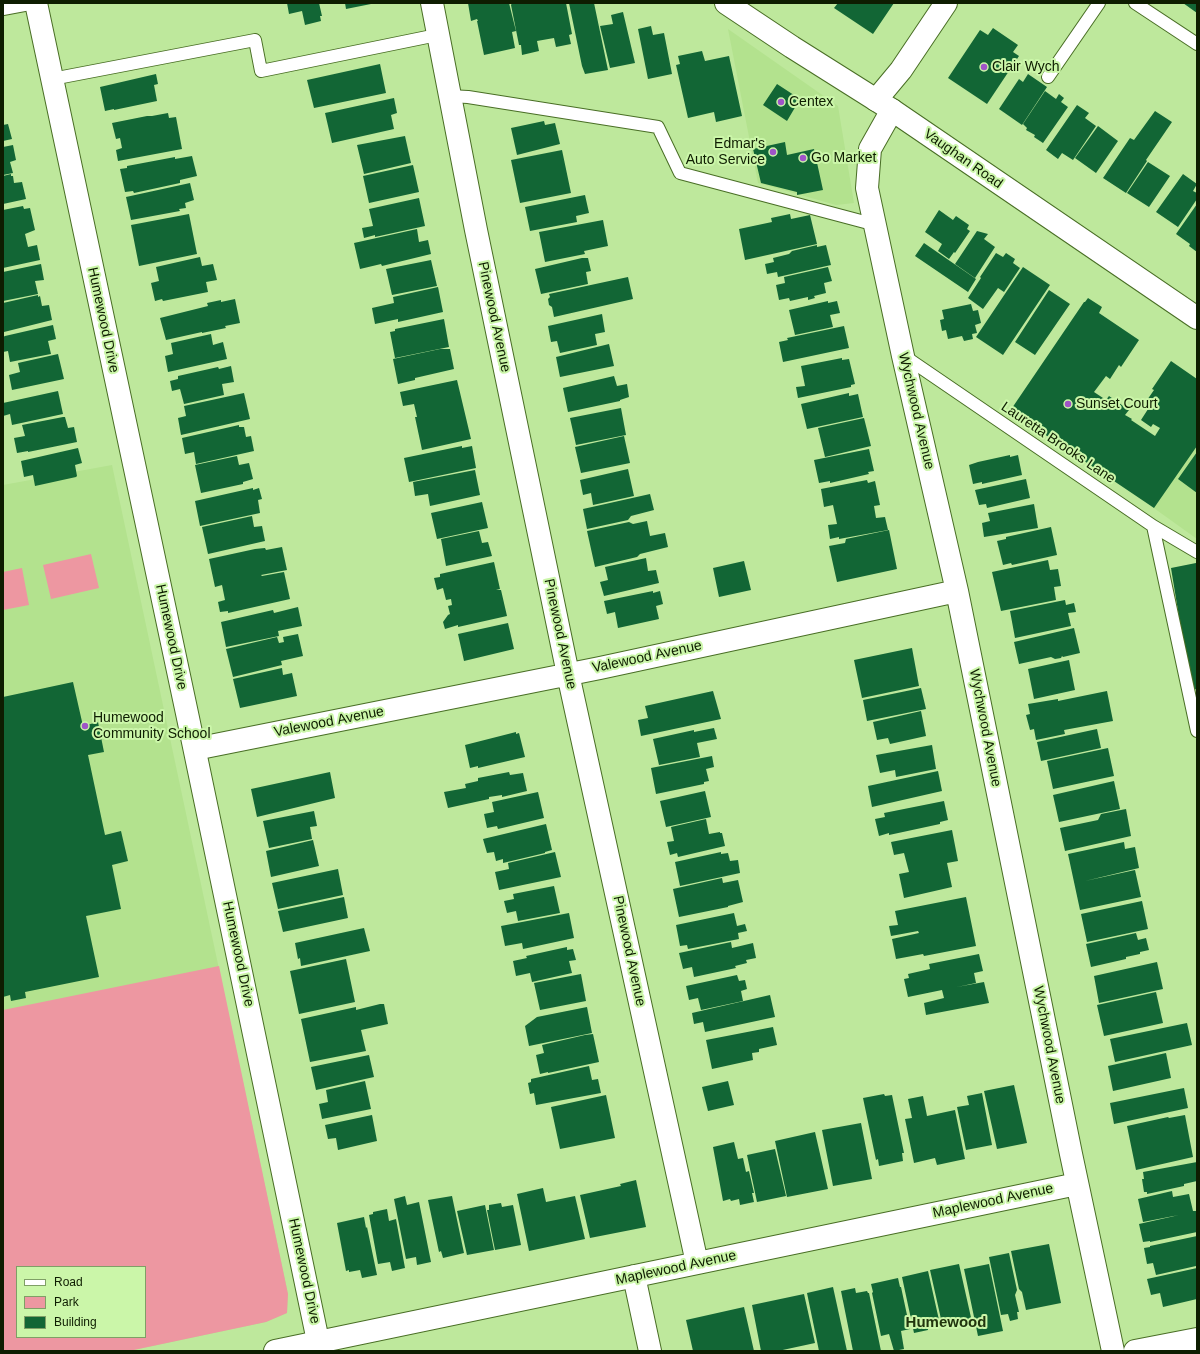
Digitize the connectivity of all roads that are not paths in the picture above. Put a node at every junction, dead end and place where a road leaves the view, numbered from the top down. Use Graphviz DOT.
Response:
graph roads {
  1 [pos="35,3"];
  2 [pos="432,3"];
  3 [pos="726,3"];
  4 [pos="946,3"];
  5 [pos="1099,3"];
  6 [pos="1135,3"];
  7 [pos="3,9"];
  8 [pos="437,34"];
  9 [pos="1197,44"];
  10 [pos="1048,77"];
  11 [pos="52,79"];
  12 [pos="449,96"];
  13 [pos="884,105"];
  14 [pos="876,224"];
  15 [pos="1197,318"];
  16 [pos="903,356"];
  17 [pos="1153,526"];
  18 [pos="1197,552"];
  19 [pos="957,591"];
  20 [pos="568,674"];
  21 [pos="1197,731"];
  22 [pos="195,749"];
  23 [pos="1077,1184"];
  24 [pos="698,1263"];
  25 [pos="634,1276"];
  26 [pos="1197,1339"];
  27 [pos="318,1342"];
  28 [pos="275,1351"];
  29 [pos="650,1351"];
  30 [pos="1113,1351"];
  31 [pos="1135,1351"];
  1 -- 7 [label="lane"];
  1 -- 11 [label="street, Humewood Drive"];
  2 -- 8 [label="street, Pinewood Avenue"];
  3 -- 13 [label="street, Vaughan Road"];
  4 -- 13 [label="street, Wychwood Avenue"];
  5 -- 10 [label="lane"];
  6 -- 9 [label="lane"];
  8 -- 11 [label="lane"];
  8 -- 12 [label="street, Pinewood Avenue"];
  11 -- 22 [label="street, Humewood Drive"];
  12 -- 14 [label="lane"];
  12 -- 20 [label="street, Pinewood Avenue"];
  13 -- 14 [label="street, Wychwood Avenue"];
  13 -- 15 [label="street, Vaughan Road"];
  14 -- 16 [label="street, Wychwood Avenue"];
  16 -- 17 [label="lane, Lauretta Brooks Lane"];
  16 -- 19 [label="street, Wychwood Avenue"];
  17 -- 18 [label="lane, Lauretta Brooks Lane"];
  17 -- 21 [label="lane"];
  19 -- 20 [label="street, Valewood Avenue"];
  19 -- 23 [label="street, Wychwood Avenue"];
  20 -- 22 [label="street, Valewood Avenue"];
  20 -- 24 [label="street, Pinewood Avenue"];
  22 -- 27 [label="street, Humewood Drive"];
  23 -- 24 [label="street, Maplewood Avenue"];
  23 -- 30 [label="street, Wychwood Avenue"];
  24 -- 25 [label="street, Maplewood Avenue"];
  25 -- 27 [label="street, Maplewood Avenue"];
  25 -- 29 [label="street"];
  26 -- 31 [label="street"];
  27 -- 28 [label="street, Maplewood Avenue"];
}
